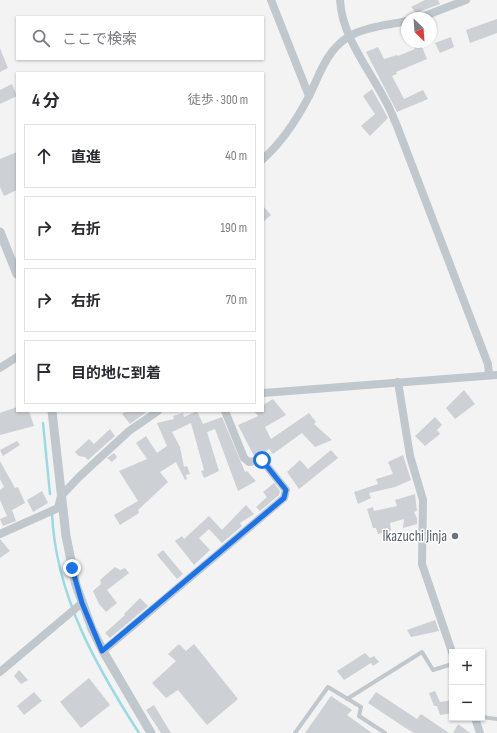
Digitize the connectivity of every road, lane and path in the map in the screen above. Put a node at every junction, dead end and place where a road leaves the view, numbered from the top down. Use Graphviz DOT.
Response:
graph roads {
  1 [pos="271,0"];
  2 [pos="340,0"];
  3 [pos="466,0"];
  4 [pos="435,12"];
  5 [pos="401,23"];
  6 [pos="349,36"];
  7 [pos="309,96"];
  8 [pos="264,158"];
  9 [pos="0,232"];
  10 [pos="16,272"];
  11 [pos="16,358"];
  12 [pos="0,368"];
  13 [pos="493,375"];
  14 [pos="398,382"];
  15 [pos="264,393"];
  16 [pos="52,412"];
  17 [pos="157,412"];
  18 [pos="225,412"];
  19 [pos="61,496"];
  20 [pos="0,534"];
  21 [pos="76,608"];
  22 [pos="451,649"];
  23 [pos="102,651"];
  24 [pos="449,665"];
  25 [pos="0,672"];
  26 [pos="347,699"];
  27 [pos="485,717"];
  28 [pos="497,719"];
  29 [pos="476,721"];
  30 [pos="151,733"];
  31 [pos="295,733"];
  32 [pos="385,733"];
  33 [pos="480,733"];
  1 -- 7 [label="street"];
  2 -- 6 [label="street"];
  3 -- 4 [label="street"];
  5 -- 6 [label="street"];
  6 -- 7 [label="street"];
  6 -- 13 [label="street"];
  7 -- 8 [label="street"];
  9 -- 10 [label="street"];
  11 -- 12 [label="street"];
  13 -- 14 [label="street"];
  14 -- 15 [label="street"];
  14 -- 22 [label="street"];
  16 -- 19 [label="street"];
  17 -- 19 [label="street"];
  18 -- 23 [label="street"];
  19 -- 20 [label="street"];
  19 -- 21 [label="street"];
  21 -- 23 [label="street"];
  21 -- 25 [label="street"];
  23 -- 30 [label="street"];
  24 -- 26 [label="lane"];
  26 -- 31 [label="lane"];
  26 -- 32 [label="lane"];
  27 -- 28 [label="lane"];
  29 -- 33 [label="street"];
}
